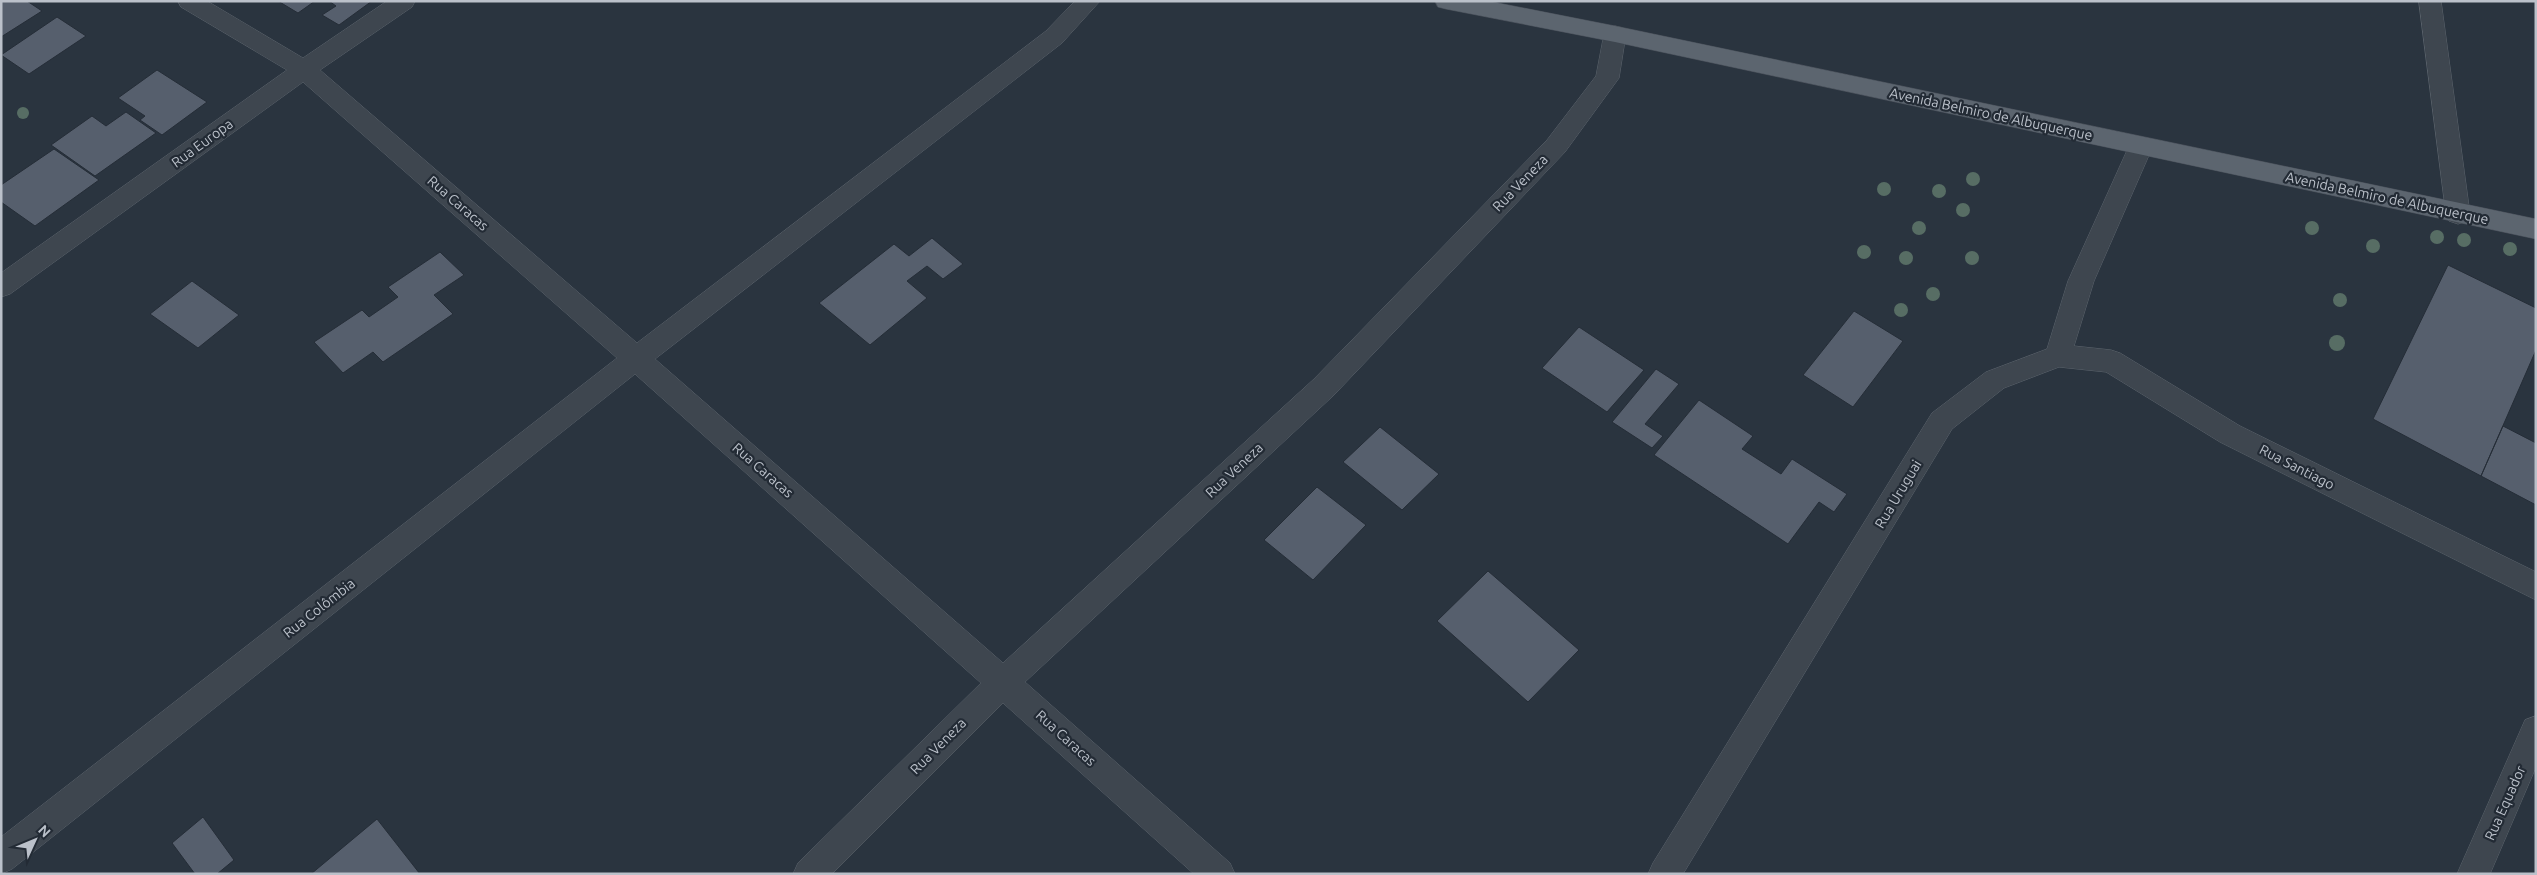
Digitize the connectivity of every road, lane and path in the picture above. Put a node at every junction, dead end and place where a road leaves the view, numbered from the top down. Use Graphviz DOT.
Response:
graph roads {
  1 [pos="188,1"];
  2 [pos="404,1"];
  3 [pos="1089,1"];
  4 [pos="1446,1"];
  5 [pos="2430,1"];
  6 [pos="1615,34"];
  7 [pos="304,69"];
  8 [pos="2141,146"];
  9 [pos="2458,214"];
  10 [pos="2536,229"];
  11 [pos="1,288"];
  12 [pos="2058,356"];
  13 [pos="636,358"];
  14 [pos="2536,587"];
  15 [pos="1004,682"];
  16 [pos="2536,732"];
  17 [pos="1,858"];
  18 [pos="809,874"];
  19 [pos="1219,874"];
  20 [pos="1664,874"];
  21 [pos="2473,874"];
  1 -- 7 [label="street, Rua Caracas"];
  2 -- 7 [label="street, Rua Europa"];
  3 -- 13 [label="street, Rua Colômbia"];
  4 -- 6 [label="main road, Avenida Belmiro de Albuquerque"];
  5 -- 9 [label="street"];
  6 -- 8 [label="main road, Avenida Belmiro de Albuquerque"];
  6 -- 15 [label="street, Rua Veneza"];
  7 -- 11 [label="street, Rua Europa"];
  7 -- 13 [label="street, Rua Caracas"];
  8 -- 9 [label="main road, Avenida Belmiro de Albuquerque"];
  8 -- 12 [label="street"];
  9 -- 10 [label="main road, Avenida Belmiro de Albuquerque"];
  12 -- 14 [label="street, Rua Santiago"];
  12 -- 20 [label="street, Rua Uruguai"];
  13 -- 15 [label="street, Rua Caracas"];
  13 -- 17 [label="street, Rua Colômbia"];
  15 -- 18 [label="street, Rua Veneza"];
  15 -- 19 [label="street, Rua Caracas"];
  16 -- 21 [label="street, Rua Equador"];
}
